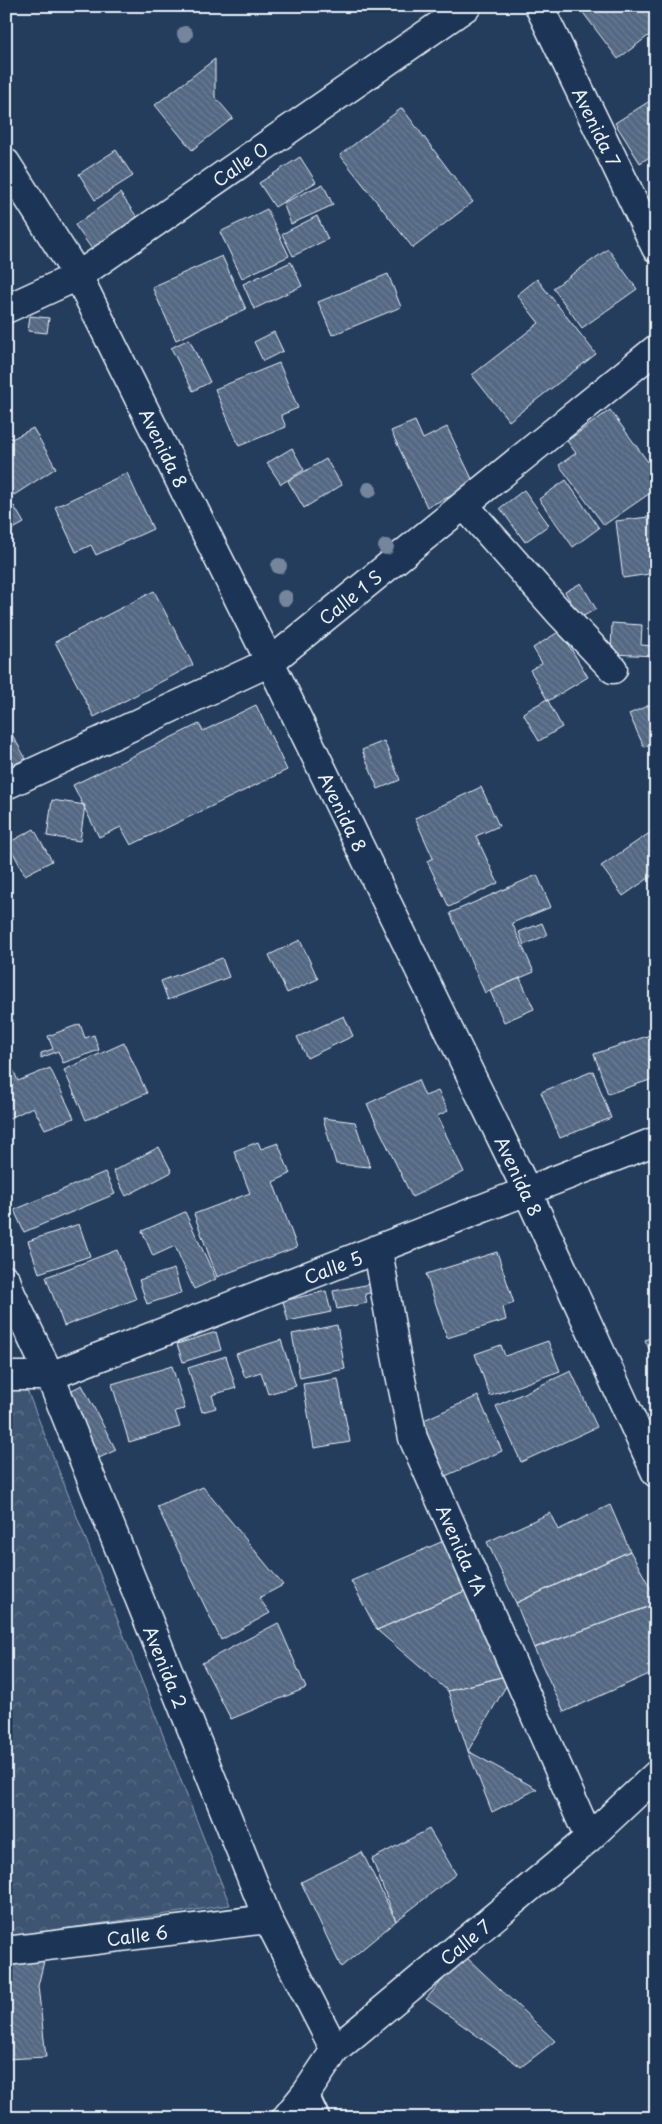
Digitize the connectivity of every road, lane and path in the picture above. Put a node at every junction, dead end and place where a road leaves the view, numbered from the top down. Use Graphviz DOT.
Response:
graph roads {
  1 [pos="467,6"];
  2 [pos="539,6"];
  3 [pos="6,163"];
  4 [pos="656,248"];
  5 [pos="78,276"];
  6 [pos="6,309"];
  7 [pos="656,349"];
  8 [pos="464,505"];
  9 [pos="270,662"];
  10 [pos="613,669"];
  11 [pos="6,785"];
  12 [pos="656,1141"];
  13 [pos="527,1191"];
  14 [pos="378,1250"];
  15 [pos="6,1280"];
  16 [pos="6,1376"];
  17 [pos="50,1376"];
  18 [pos="656,1473"];
  19 [pos="656,1775"];
  20 [pos="589,1838"];
  21 [pos="268,1919"];
  22 [pos="6,1950"];
  23 [pos="335,2050"];
  24 [pos="306,2092"];
  25 [pos="286,2118"];
  26 [pos="319,2118"];
  1 -- 5 [label="street, Calle 0"];
  2 -- 4 [label="street, Avenida 7"];
  3 -- 5 [label="street, Avenida 8"];
  5 -- 6 [label="street, Calle 0"];
  5 -- 9 [label="street, Avenida 8"];
  7 -- 8 [label="street, Calle 1 S"];
  8 -- 9 [label="street, Calle 1 S"];
  8 -- 10 [label="street"];
  9 -- 11 [label="street, Calle 1 S"];
  9 -- 13 [label="street, Avenida 8"];
  12 -- 13 [label="street, Calle 5"];
  13 -- 14 [label="street, Calle 5"];
  13 -- 18 [label="street, Avenida 8"];
  14 -- 17 [label="street, Calle 5"];
  14 -- 20 [label="street, Avenida 1A"];
  15 -- 17 [label="street, Avenida 2"];
  16 -- 17 [label="street, Calle 5"];
  17 -- 21 [label="street, Avenida 2"];
  19 -- 20 [label="street, Calle 7"];
  20 -- 23 [label="street, Calle 7"];
  21 -- 22 [label="street, Calle 6"];
  21 -- 23 [label="street, Avenida 2"];
  23 -- 24 [label="street, Calle 7"];
  24 -- 25 [label="street, Calle 7"];
  24 -- 26 [label="lane"];
}
